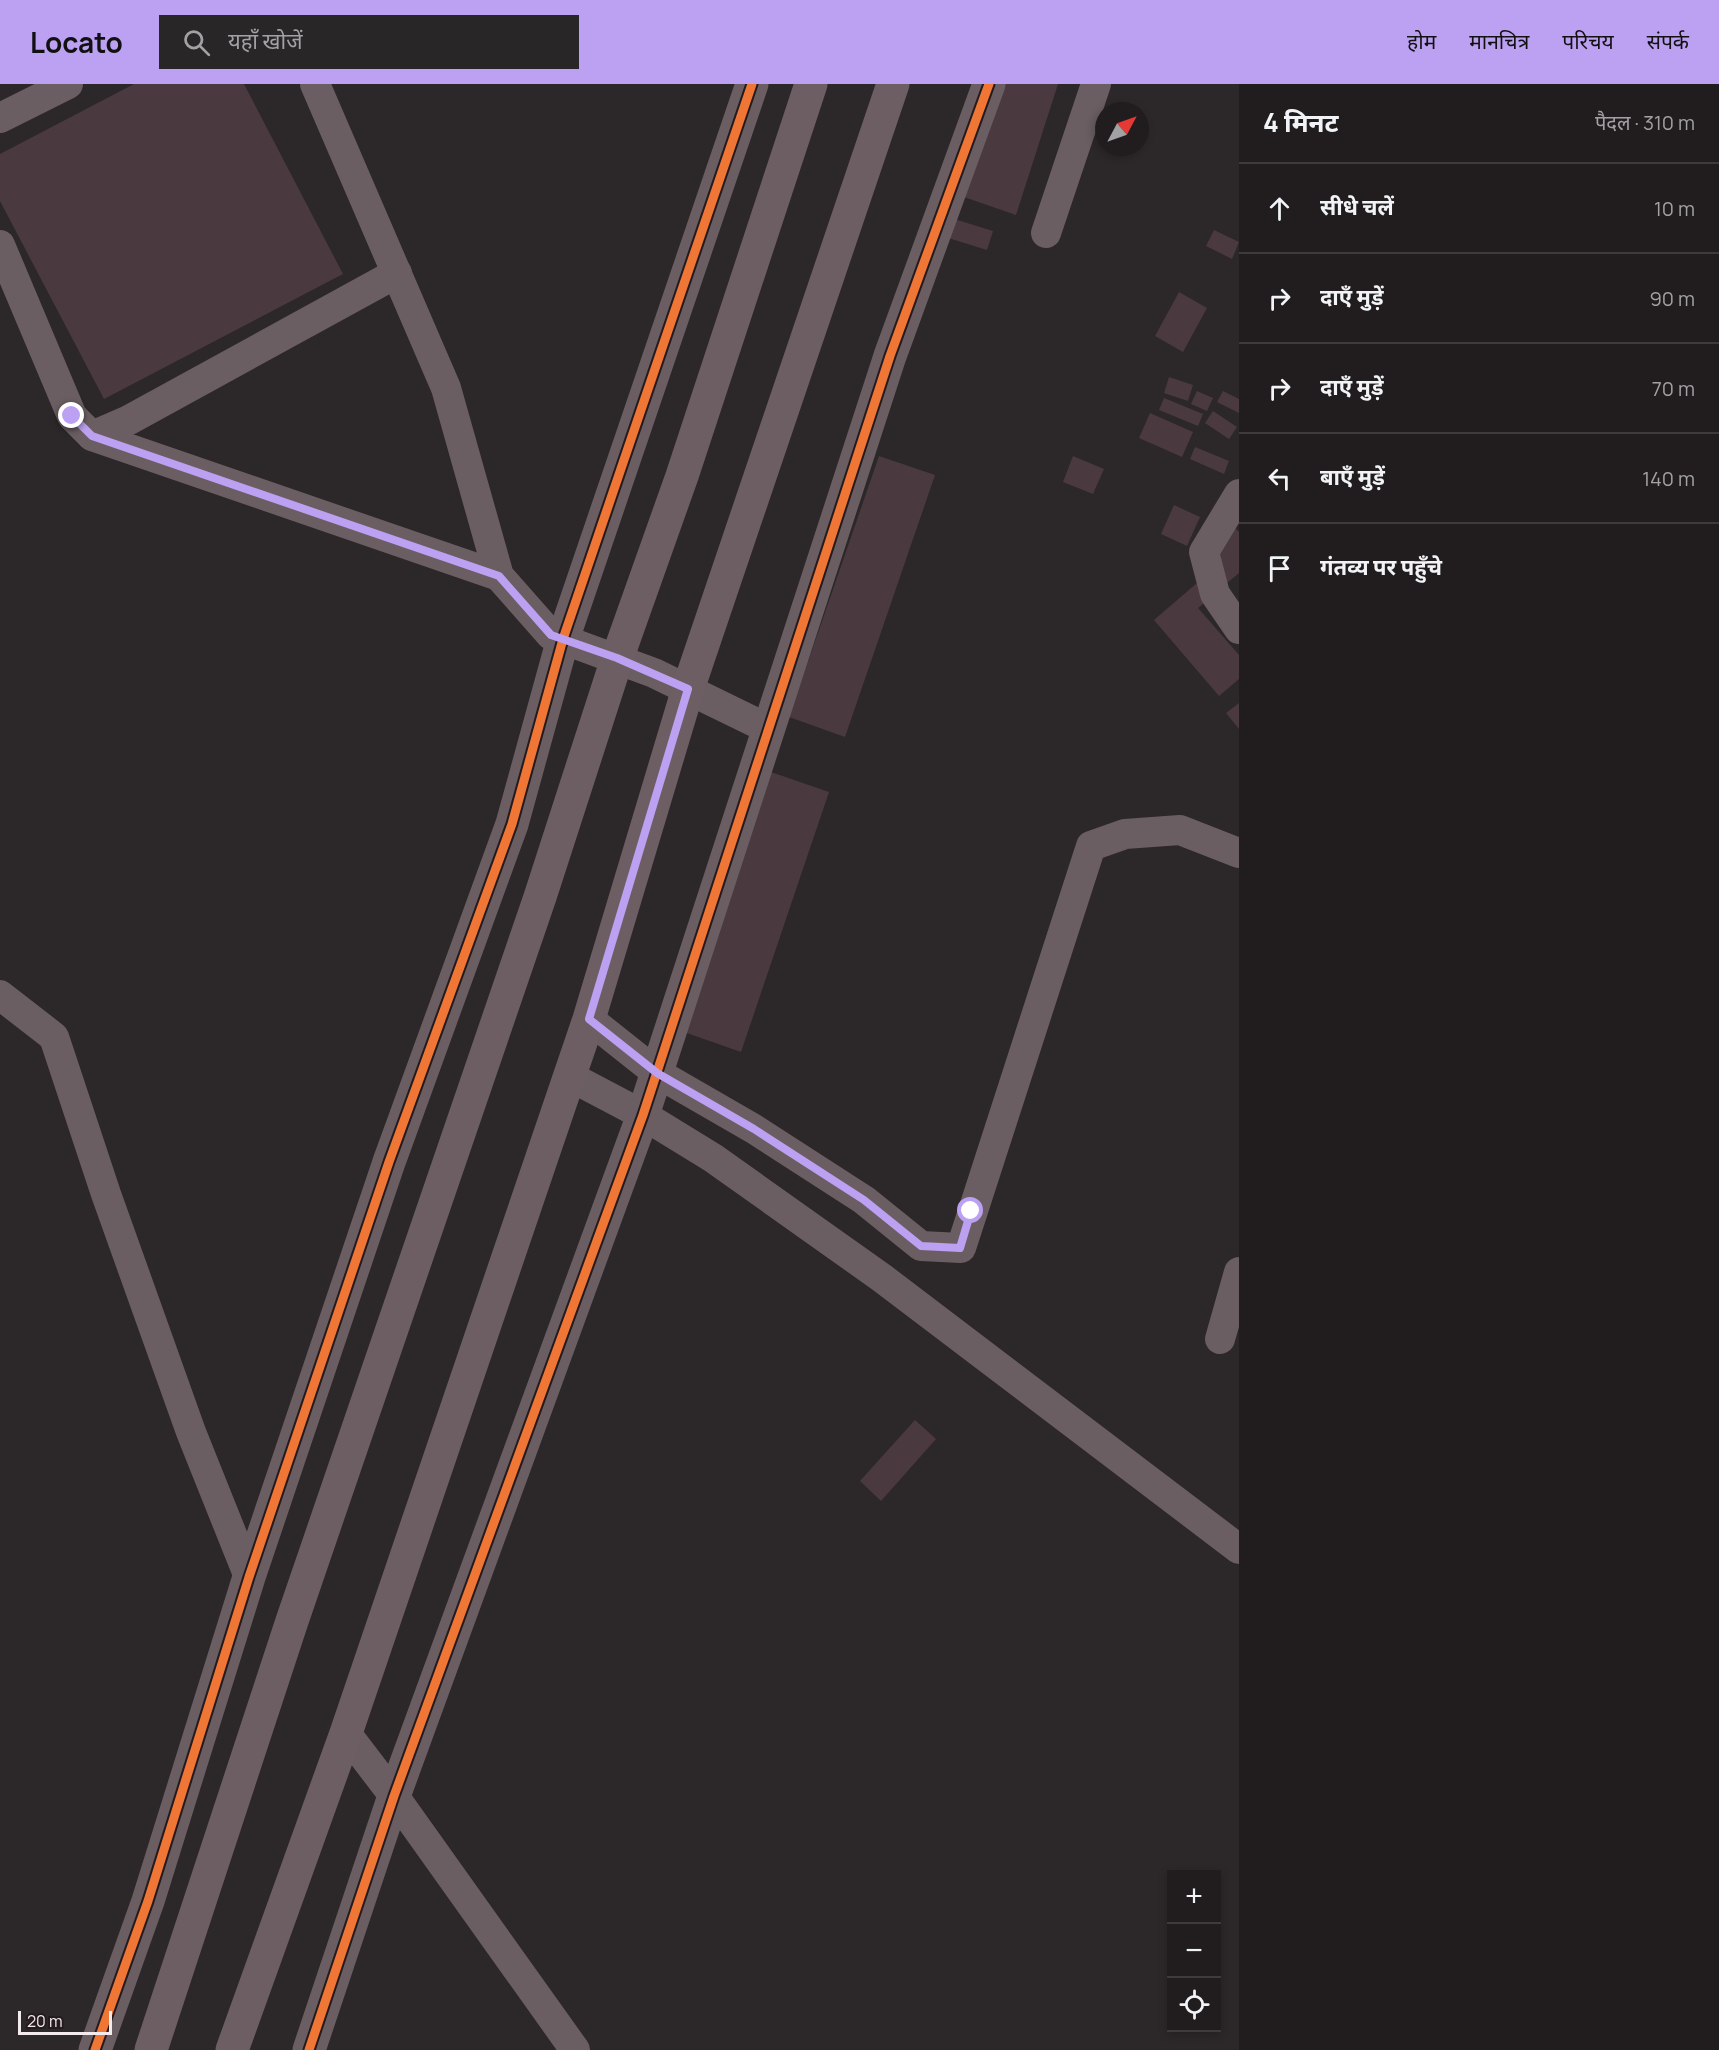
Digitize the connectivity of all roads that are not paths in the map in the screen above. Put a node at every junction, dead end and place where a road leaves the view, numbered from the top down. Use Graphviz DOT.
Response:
graph roads {
  1 [pos="68,84"];
  2 [pos="315,84"];
  3 [pos="752,84"];
  4 [pos="811,84"];
  5 [pos="893,84"];
  6 [pos="989,84"];
  7 [pos="1096,84"];
  8 [pos="0,118"];
  9 [pos="1046,233"];
  10 [pos="0,245"];
  11 [pos="397,273"];
  12 [pos="92,436"];
  13 [pos="1239,494"];
  14 [pos="499,576"];
  15 [pos="1239,629"];
  16 [pos="563,639"];
  17 [pos="617,658"];
  18 [pos="688,689"];
  19 [pos="769,729"];
  20 [pos="1239,853"];
  21 [pos="0,995"];
  22 [pos="589,1019"];
  23 [pos="657,1073"];
  24 [pos="569,1076"];
  25 [pos="643,1115"];
  26 [pos="1239,1272"];
  27 [pos="1220,1340"];
  28 [pos="1237,1542"];
  29 [pos="249,1577"];
  30 [pos="346,1732"];
  31 [pos="394,1796"];
  32 [pos="95,2050"];
  33 [pos="151,2050"];
  34 [pos="232,2050"];
  35 [pos="309,2050"];
  36 [pos="575,2050"];
  1 -- 8 [label="street"];
  2 -- 11 [label="street"];
  3 -- 16 [label="street"];
  4 -- 17 [label="main road"];
  5 -- 18 [label="main road"];
  6 -- 19 [label="street"];
  7 -- 9 [label="street"];
  10 -- 12 [label="street"];
  11 -- 12 [label="street"];
  11 -- 14 [label="street"];
  12 -- 14 [label="street"];
  13 -- 15 [label="street"];
  14 -- 16 [label="street"];
  16 -- 17 [label="street"];
  16 -- 29 [label="street"];
  17 -- 18 [label="street"];
  17 -- 33 [label="main road"];
  18 -- 19 [label="street"];
  18 -- 22 [label="main road"];
  19 -- 23 [label="street"];
  20 -- 23 [label="street"];
  21 -- 29 [label="street"];
  22 -- 23 [label="street"];
  22 -- 24 [label="main road"];
  23 -- 25 [label="street"];
  24 -- 25 [label="street"];
  24 -- 30 [label="main road"];
  25 -- 28 [label="street"];
  25 -- 31 [label="street"];
  26 -- 27 [label="street"];
  29 -- 32 [label="street"];
  30 -- 31 [label="street"];
  30 -- 34 [label="main road"];
  31 -- 35 [label="street"];
  31 -- 36 [label="street"];
}
